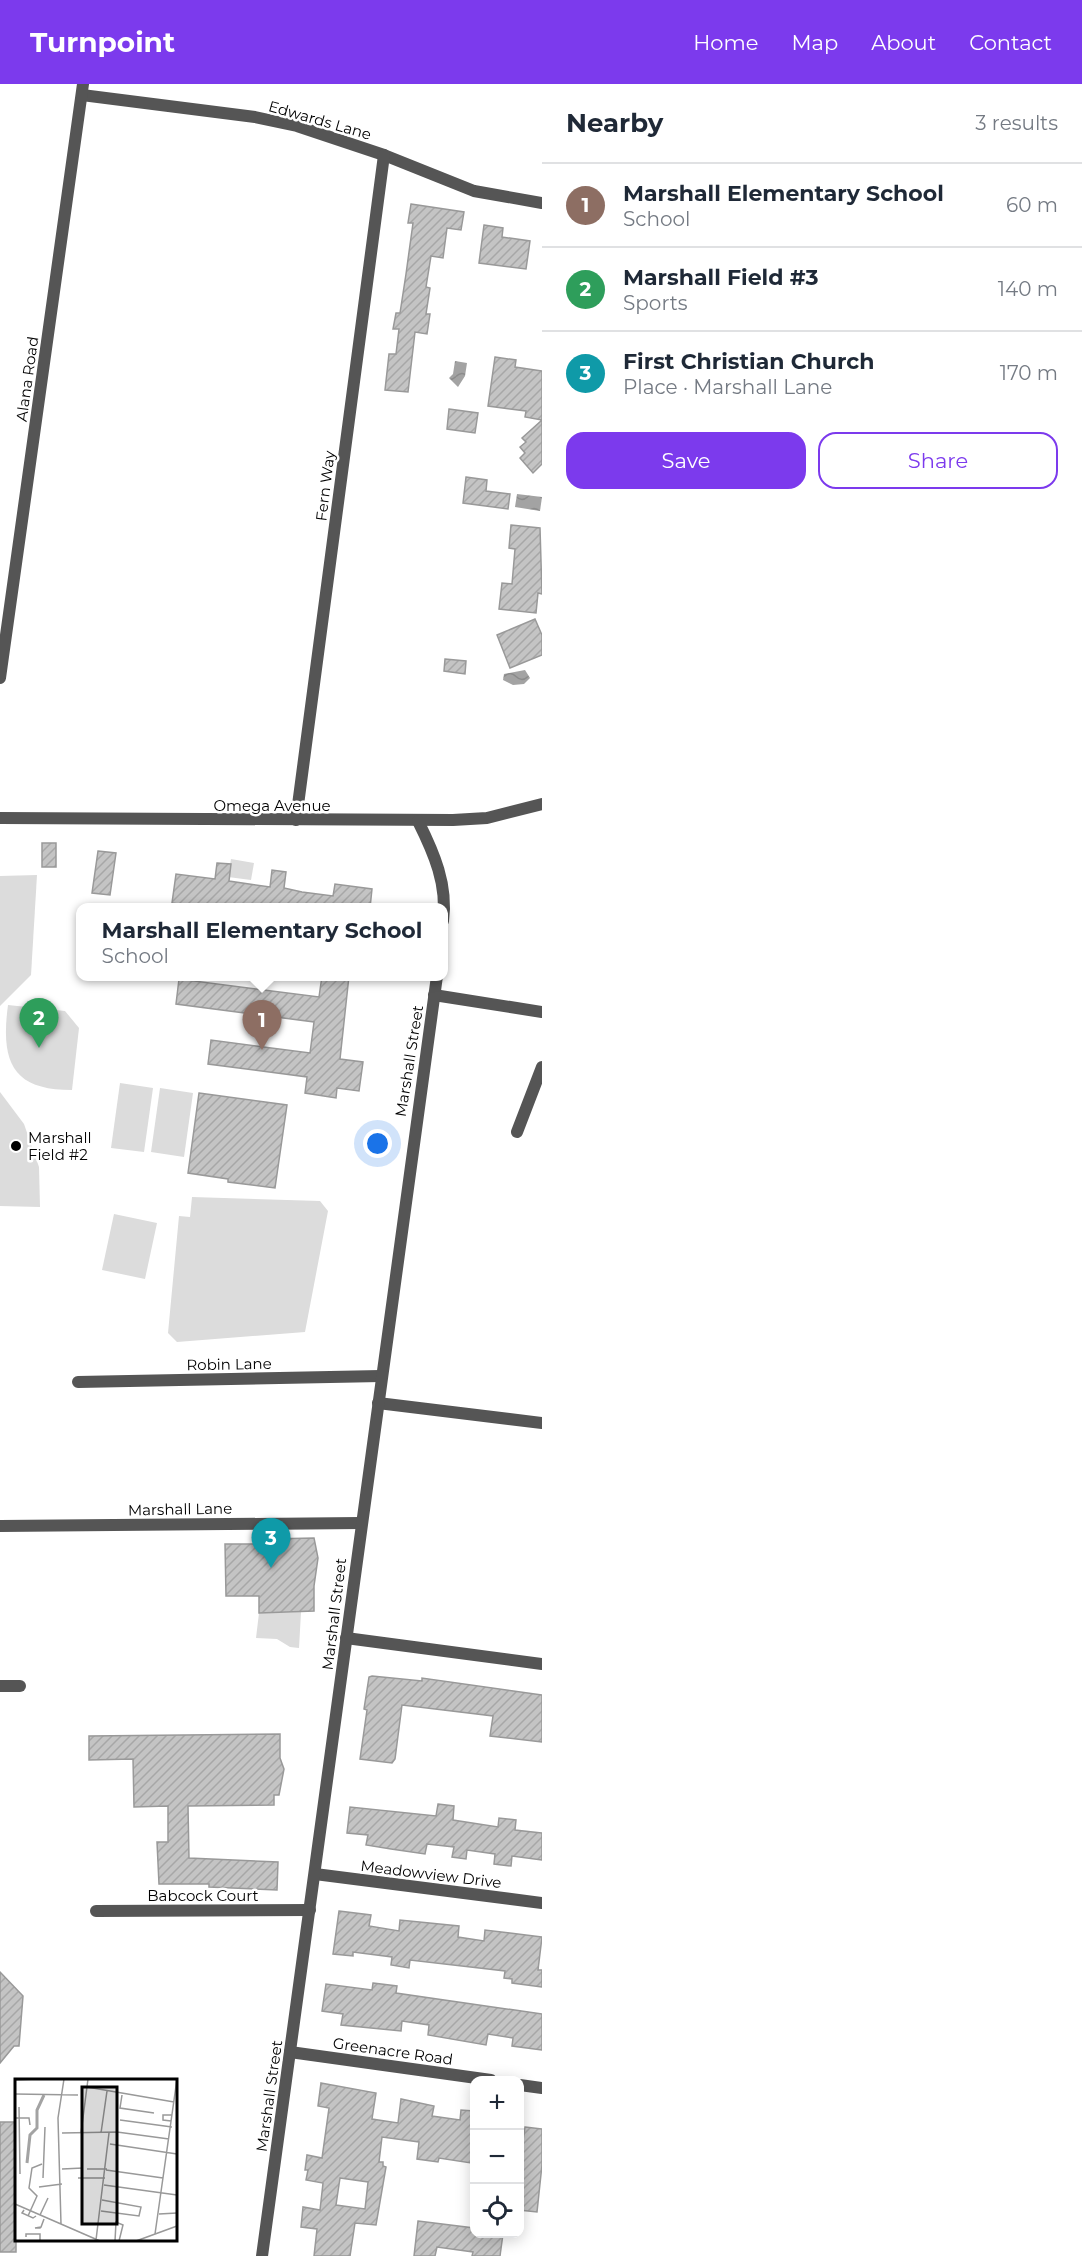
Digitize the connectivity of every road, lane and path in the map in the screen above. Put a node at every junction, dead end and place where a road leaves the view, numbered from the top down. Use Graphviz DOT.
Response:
graph roads {
  1 [pos="82,90"];
  2 [pos="384,155"];
  3 [pos="542,203"];
  4 [pos="0,678"];
  5 [pos="542,804"];
  6 [pos="0,818"];
  7 [pos="296,820"];
  8 [pos="418,821"];
  9 [pos="445,903"];
  10 [pos="435,981"];
  11 [pos="434,995"];
  12 [pos="542,1012"];
  13 [pos="542,1067"];
  14 [pos="517,1132"];
  15 [pos="381,1376"];
  16 [pos="78,1382"];
  17 [pos="378,1403"];
  18 [pos="542,1423"];
  19 [pos="361,1522"];
  20 [pos="0,1526"];
  21 [pos="346,1638"];
  22 [pos="542,1664"];
  23 [pos="0,1686"];
  24 [pos="20,1686"];
  25 [pos="315,1874"];
  26 [pos="542,1903"];
  27 [pos="310,1910"];
  28 [pos="96,1911"];
  29 [pos="290,2052"];
  30 [pos="470,2077"];
  31 [pos="524,2086"];
  32 [pos="542,2088"];
  33 [pos="262,2256"];
  1 -- 2 [label="street, Edwards Lane"];
  1 -- 4 [label="street, Alana Road"];
  2 -- 3 [label="street, Edwards Lane"];
  2 -- 7 [label="street, Fern Way"];
  5 -- 8 [label="street, Omega Avenue"];
  6 -- 7 [label="street, Omega Avenue"];
  7 -- 8 [label="street, Omega Avenue"];
  8 -- 9 [label="street"];
  10 -- 11 [label="street, Marshall Street"];
  11 -- 12 [label="street"];
  11 -- 15 [label="street, Marshall Street"];
  13 -- 14 [label="street"];
  15 -- 16 [label="street, Robin Lane"];
  15 -- 17 [label="street, Marshall Street"];
  17 -- 18 [label="street"];
  17 -- 19 [label="street, Marshall Street"];
  19 -- 20 [label="street, Marshall Lane"];
  19 -- 21 [label="street, Marshall Street"];
  21 -- 22 [label="street"];
  21 -- 25 [label="street, Marshall Street"];
  23 -- 24 [label="street"];
  25 -- 26 [label="street, Meadowview Drive"];
  25 -- 27 [label="street, Marshall Street"];
  27 -- 28 [label="street, Babcock Court"];
  27 -- 29 [label="street, Marshall Street"];
  29 -- 30 [label="street, Greenacre Road"];
  29 -- 33 [label="street, Marshall Street"];
  31 -- 32 [label="street"];
}
